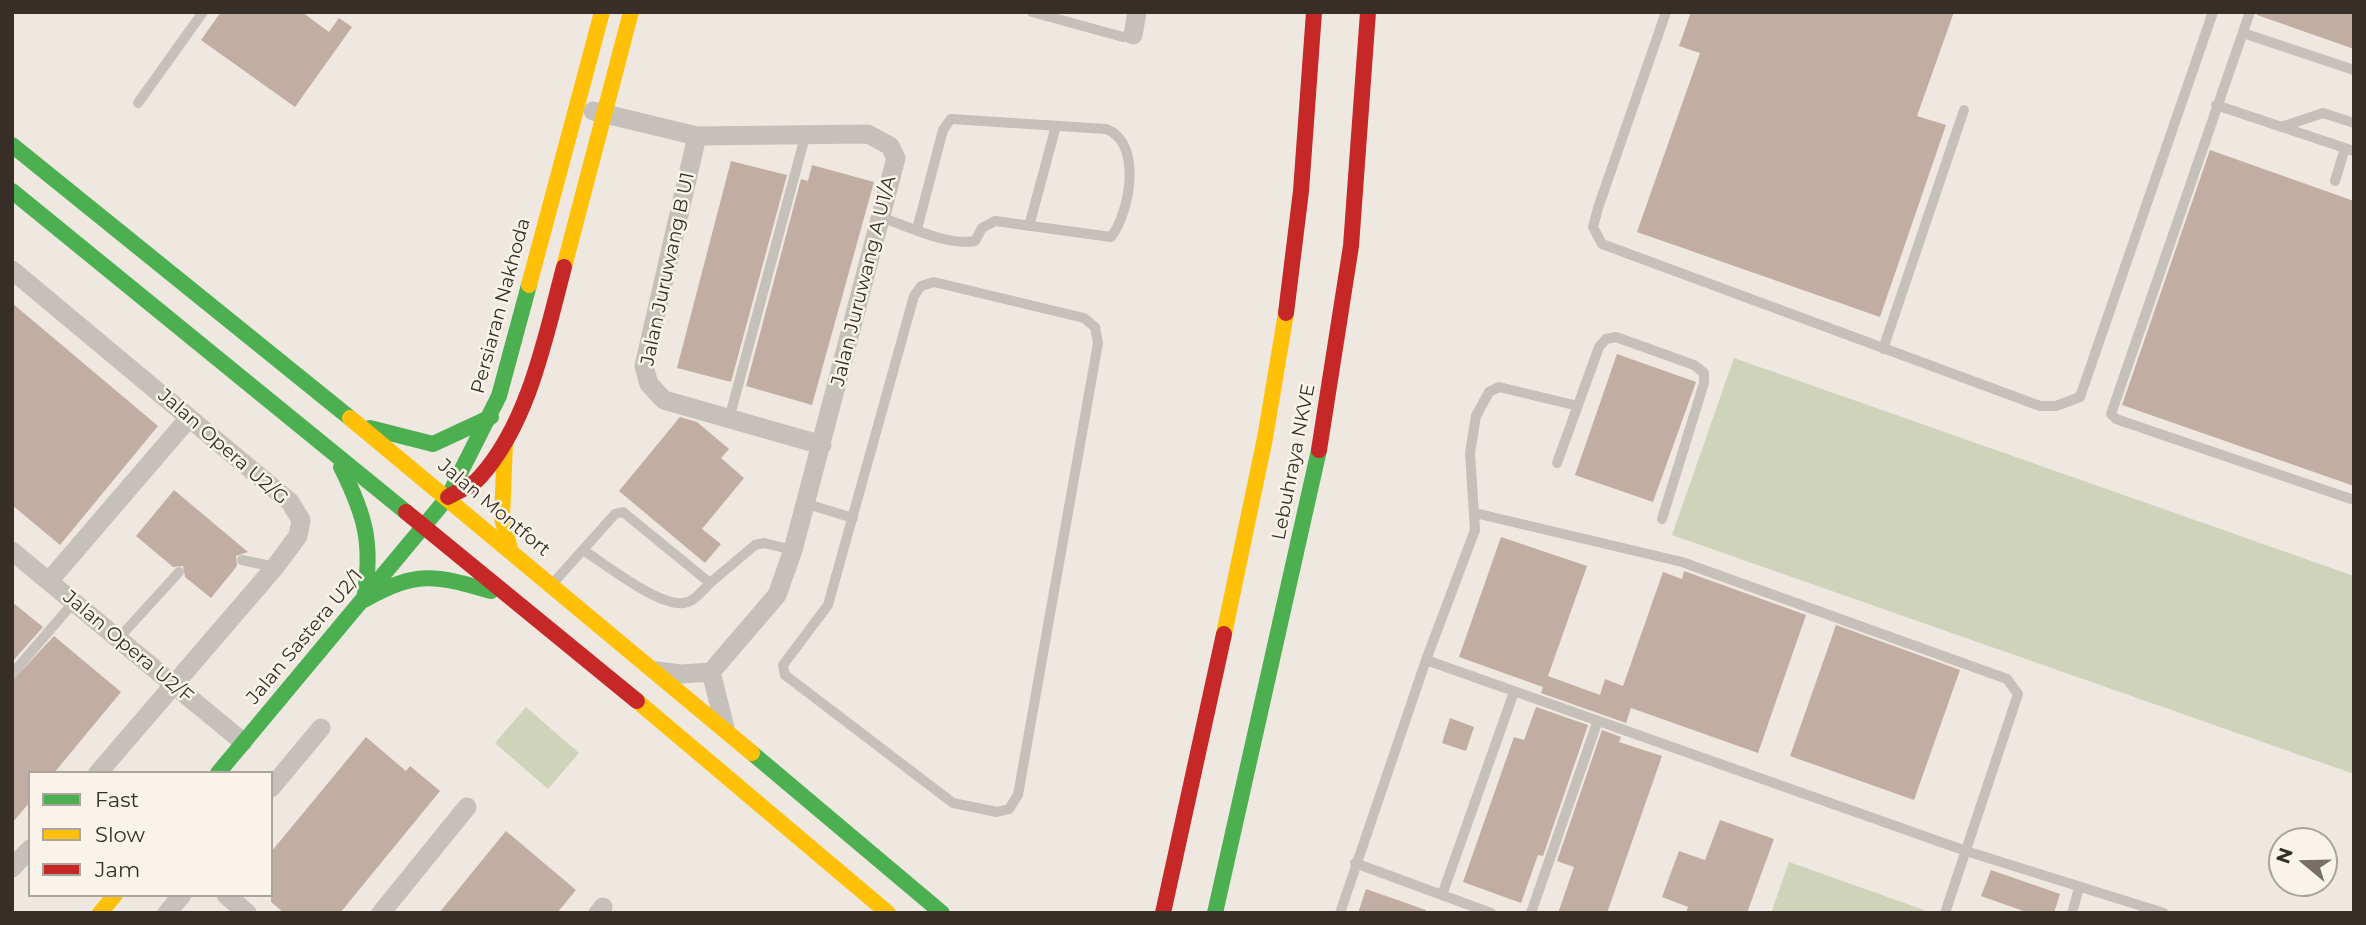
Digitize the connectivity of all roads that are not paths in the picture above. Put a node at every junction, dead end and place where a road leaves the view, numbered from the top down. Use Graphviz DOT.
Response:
graph roads {
  1 [pos="203,12"];
  2 [pos="603,12"];
  3 [pos="631,12"];
  4 [pos="1032,12"];
  5 [pos="1137,12"];
  6 [pos="1314,12"];
  7 [pos="1368,12"];
  8 [pos="1665,12"];
  9 [pos="2213,12"];
  10 [pos="2250,12"];
  11 [pos="2243,33"];
  12 [pos="1133,35"];
  13 [pos="2354,70"];
  14 [pos="138,103"];
  15 [pos="2216,105"];
  16 [pos="576,107"];
  17 [pos="1964,110"];
  18 [pos="604,114"];
  19 [pos="2354,123"];
  20 [pos="1056,126"];
  21 [pos="2281,127"];
  22 [pos="806,133"];
  23 [pos="697,136"];
  24 [pos="12,145"];
  25 [pos="2349,150"];
  26 [pos="2335,181"];
  27 [pos="12,191"];
  28 [pos="880,217"];
  29 [pos="1029,226"];
  30 [pos="917,229"];
  31 [pos="12,270"];
  32 [pos="1882,349"];
  33 [pos="1578,406"];
  34 [pos="491,417"];
  35 [pos="189,418"];
  36 [pos="729,419"];
  37 [pos="359,425"];
  38 [pos="505,442"];
  39 [pos="822,446"];
  40 [pos="336,456"];
  41 [pos="1557,463"];
  42 [pos="448,497"];
  43 [pos="2354,500"];
  44 [pos="807,505"];
  45 [pos="1475,513"];
  46 [pos="853,518"];
  47 [pos="1662,519"];
  48 [pos="424,528"];
  49 [pos="510,549"];
  50 [pos="583,550"];
  51 [pos="793,550"];
  52 [pos="12,551"];
  53 [pos="242,560"];
  54 [pos="275,567"];
  55 [pos="178,572"];
  56 [pos="49,582"];
  57 [pos="710,583"];
  58 [pos="553,584"];
  59 [pos="503,594"];
  60 [pos="364,600"];
  61 [pos="74,602"];
  62 [pos="118,639"];
  63 [pos="1426,660"];
  64 [pos="657,671"];
  65 [pos="711,671"];
  66 [pos="12,674"];
  67 [pos="175,686"];
  68 [pos="1514,692"];
  69 [pos="1597,723"];
  70 [pos="321,728"];
  71 [pos="725,729"];
  72 [pos="243,743"];
  73 [pos="100,771"];
  74 [pos="220,771"];
  75 [pos="273,786"];
  76 [pos="467,807"];
  77 [pos="28,851"];
  78 [pos="1966,851"];
  79 [pos="1355,863"];
  80 [pos="12,868"];
  81 [pos="2079,888"];
  82 [pos="1442,895"];
  83 [pos="113,897"];
  84 [pos="180,897"];
  85 [pos="228,897"];
  86 [pos="1458,901"];
  87 [pos="100,913"];
  88 [pos="167,913"];
  89 [pos="247,913"];
  90 [pos="381,913"];
  91 [pos="888,913"];
  92 [pos="942,913"];
  93 [pos="1163,913"];
  94 [pos="1215,913"];
  95 [pos="1340,913"];
  96 [pos="1453,913"];
  97 [pos="1491,913"];
  98 [pos="1531,913"];
  99 [pos="1945,913"];
  100 [pos="2072,913"];
  101 [pos="2164,913"];
  1 -- 14 [label="lane"];
  2 -- 16 [label="main road, Persiaran Nakhoda"];
  3 -- 18 [label="main road"];
  4 -- 12 [label="lane"];
  5 -- 12 [label="street"];
  6 -- 93 [label="main road, Lebuhraya NKVE"];
  7 -- 94 [label="main road, Lebuhraya NKVE"];
  8 -- 32 [label="lane"];
  9 -- 32 [label="lane"];
  10 -- 11 [label="lane"];
  11 -- 13 [label="lane"];
  11 -- 15 [label="lane"];
  15 -- 21 [label="lane"];
  15 -- 43 [label="lane"];
  16 -- 18 [label="street, Jalan Juruwang A U1/A"];
  16 -- 34 [label="main road, Persiaran Nakhoda"];
  17 -- 32 [label="lane"];
  18 -- 23 [label="street, Jalan Juruwang A U1/A"];
  18 -- 38 [label="main road"];
  19 -- 21 [label="lane"];
  20 -- 29 [label="lane"];
  20 -- 29 [label="lane"];
  20 -- 30 [label="lane"];
  21 -- 25 [label="lane"];
  22 -- 23 [label="street, Jalan Juruwang A U1/A"];
  22 -- 28 [label="street, Jalan Juruwang A U1/A"];
  22 -- 36 [label="lane"];
  23 -- 36 [label="street, Jalan Juruwang B U1"];
  24 -- 37 [label="main road, Jalan Montfort"];
  25 -- 26 [label="lane"];
  27 -- 40 [label="main road"];
  28 -- 30 [label="lane"];
  28 -- 39 [label="street, Jalan Juruwang A U1/A"];
  29 -- 30 [label="lane"];
  31 -- 35 [label="street, Jalan Opera U2/G"];
  33 -- 41 [label="lane"];
  33 -- 45 [label="lane"];
  33 -- 47 [label="lane"];
  34 -- 37 [label="main road"];
  34 -- 42 [label="main road, Persiaran Nakhoda"];
  35 -- 54 [label="street, Jalan Opera U2/G"];
  35 -- 56 [label="street"];
  36 -- 39 [label="street, Jalan Juruwang B U1"];
  37 -- 42 [label="main road, Jalan Montfort"];
  38 -- 42 [label="main road"];
  38 -- 49 [label="main road"];
  39 -- 44 [label="street, Jalan Juruwang A U1/A"];
  40 -- 48 [label="main road"];
  40 -- 60 [label="main road"];
  42 -- 48 [label="main road, Jalan Sastera U2/1"];
  42 -- 49 [label="main road, Jalan Montfort"];
  44 -- 46 [label="lane"];
  44 -- 51 [label="street, Jalan Juruwang A U1/A"];
  45 -- 63 [label="lane"];
  45 -- 78 [label="lane"];
  46 -- 46 [label="lane"];
  48 -- 59 [label="main road"];
  48 -- 60 [label="main road, Jalan Sastera U2/1"];
  49 -- 58 [label="main road, Jalan Montfort"];
  50 -- 57 [label="lane"];
  50 -- 57 [label="lane"];
  50 -- 58 [label="lane"];
  51 -- 57 [label="lane"];
  51 -- 65 [label="street, Jalan Juruwang A U1/A"];
  52 -- 56 [label="street, Jalan Opera U2/F"];
  53 -- 54 [label="lane"];
  54 -- 67 [label="street, Jalan Opera U2/G"];
  55 -- 62 [label="lane"];
  56 -- 61 [label="street, Jalan Opera U2/F"];
  58 -- 64 [label="main road, Jalan Montfort"];
  59 -- 60 [label="main road"];
  59 -- 91 [label="main road"];
  60 -- 72 [label="main road, Jalan Sastera U2/1"];
  61 -- 62 [label="street, Jalan Opera U2/F"];
  61 -- 66 [label="lane"];
  62 -- 67 [label="street, Jalan Opera U2/F"];
  63 -- 68 [label="lane"];
  63 -- 79 [label="lane"];
  64 -- 65 [label="street"];
  64 -- 71 [label="main road, Jalan Montfort"];
  65 -- 71 [label="street"];
  67 -- 72 [label="street, Jalan Opera U2/F"];
  67 -- 73 [label="street, Jalan Opera U2/G"];
  68 -- 69 [label="lane"];
  68 -- 82 [label="lane"];
  69 -- 78 [label="lane"];
  69 -- 98 [label="lane"];
  70 -- 75 [label="street"];
  71 -- 92 [label="main road, Jalan Montfort"];
  72 -- 74 [label="main road, Jalan Sastera U2/1"];
  76 -- 90 [label="street"];
  77 -- 80 [label="street"];
  78 -- 81 [label="lane"];
  78 -- 99 [label="lane"];
  79 -- 82 [label="lane"];
  79 -- 95 [label="lane"];
  81 -- 100 [label="lane"];
  81 -- 101 [label="lane"];
  82 -- 86 [label="lane"];
  83 -- 87 [label="main road"];
  84 -- 88 [label="street"];
  85 -- 89 [label="street"];
  86 -- 96 [label="lane"];
  86 -- 97 [label="lane"];
}
